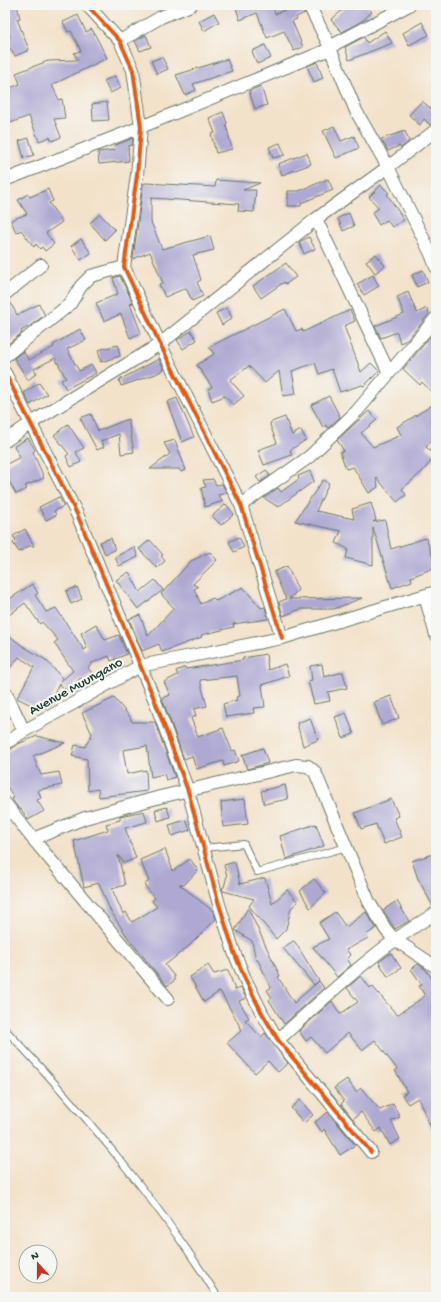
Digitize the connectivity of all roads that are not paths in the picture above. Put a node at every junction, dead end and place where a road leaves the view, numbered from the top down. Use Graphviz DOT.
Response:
graph roads {
  1 [pos="87,5"];
  2 [pos="190,5"];
  3 [pos="309,5"];
  4 [pos="409,5"];
  5 [pos="120,41"];
  6 [pos="330,49"];
  7 [pos="141,127"];
  8 [pos="436,130"];
  9 [pos="388,167"];
  10 [pos="5,180"];
  11 [pos="316,219"];
  12 [pos="434,252"];
  13 [pos="41,265"];
  14 [pos="124,267"];
  15 [pos="436,267"];
  16 [pos="5,294"];
  17 [pos="436,318"];
  18 [pos="160,344"];
  19 [pos="5,356"];
  20 [pos="5,373"];
  21 [pos="389,373"];
  22 [pos="31,423"];
  23 [pos="5,441"];
  24 [pos="241,505"];
  25 [pos="431,594"];
  26 [pos="436,634"];
  27 [pos="282,638"];
  28 [pos="140,666"];
  29 [pos="5,691"];
  30 [pos="24,731"];
  31 [pos="5,744"];
  32 [pos="188,791"];
  33 [pos="5,803"];
  34 [pos="33,839"];
  35 [pos="204,848"];
  36 [pos="347,848"];
  37 [pos="436,913"];
  38 [pos="394,939"];
  39 [pos="436,967"];
  40 [pos="168,999"];
  41 [pos="5,1029"];
  42 [pos="278,1040"];
  43 [pos="371,1152"];
  44 [pos="218,1297"];
  1 -- 5 [label="street"];
  2 -- 5 [label="street"];
  3 -- 6 [label="street"];
  4 -- 6 [label="street"];
  5 -- 7 [label="street"];
  6 -- 7 [label="street"];
  6 -- 9 [label="street"];
  7 -- 10 [label="street"];
  7 -- 14 [label="street"];
  8 -- 9 [label="street"];
  9 -- 11 [label="street"];
  9 -- 12 [label="street"];
  11 -- 18 [label="street"];
  11 -- 21 [label="street"];
  12 -- 15 [label="street"];
  13 -- 16 [label="street"];
  14 -- 18 [label="street"];
  14 -- 19 [label="street"];
  17 -- 21 [label="street"];
  18 -- 22 [label="street"];
  18 -- 24 [label="street"];
  20 -- 22 [label="street"];
  21 -- 24 [label="street"];
  22 -- 23 [label="street"];
  22 -- 28 [label="street"];
  24 -- 27 [label="street"];
  25 -- 26 [label="street"];
  25 -- 27 [label="street, Avenue Muungano"];
  27 -- 28 [label="street, Avenue Muungano"];
  28 -- 30 [label="street, Avenue Muungano"];
  28 -- 32 [label="street"];
  29 -- 30 [label="street"];
  30 -- 31 [label="street, Avenue Muungano"];
  32 -- 34 [label="street"];
  32 -- 35 [label="street"];
  32 -- 36 [label="street"];
  33 -- 34 [label="street"];
  34 -- 40 [label="street"];
  35 -- 36 [label="lane"];
  35 -- 42 [label="street"];
  36 -- 38 [label="street"];
  37 -- 38 [label="street"];
  38 -- 39 [label="street"];
  38 -- 42 [label="street"];
  41 -- 44 [label="lane"];
  42 -- 43 [label="street"];
}
